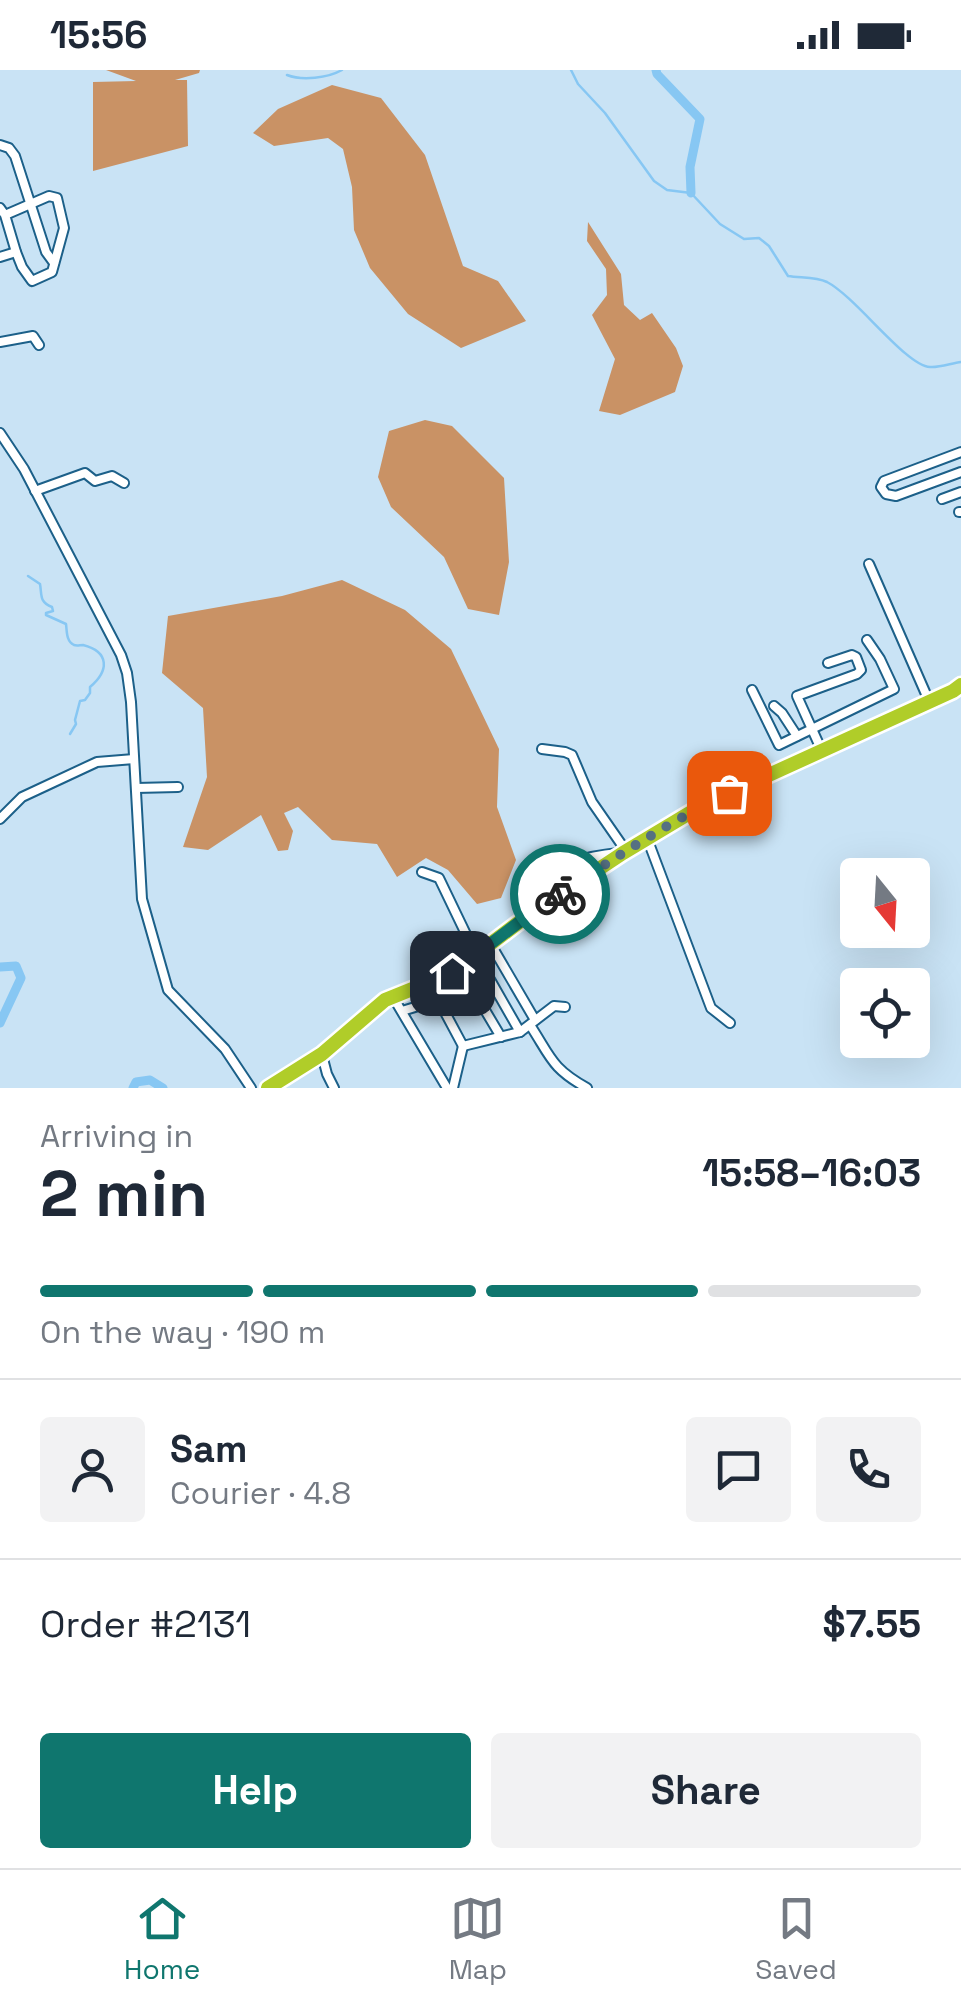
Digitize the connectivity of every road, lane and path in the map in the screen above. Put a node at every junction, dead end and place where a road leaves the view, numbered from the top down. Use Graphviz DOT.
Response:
graph roads {
  1 [pos="0,146"];
  2 [pos="31,204"];
  3 [pos="2,212"];
  4 [pos="16,252"];
  5 [pos="0,256"];
  6 [pos="54,263"];
  7 [pos="0,342"];
  8 [pos="40,346"];
  9 [pos="0,433"];
  10 [pos="961,452"];
  11 [pos="961,472"];
  12 [pos="124,483"];
  13 [pos="35,490"];
  14 [pos="961,492"];
  15 [pos="942,500"];
  16 [pos="869,564"];
  17 [pos="866,640"];
  18 [pos="828,663"];
  19 [pos="961,684"];
  20 [pos="752,690"];
  21 [pos="929,701"];
  22 [pos="774,706"];
  23 [pos="812,730"];
  24 [pos="797,736"];
  25 [pos="822,749"];
  26 [pos="542,750"];
  27 [pos="134,759"];
  28 [pos="178,787"];
  29 [pos="136,788"];
  30 [pos="0,819"];
  31 [pos="648,838"];
  32 [pos="624,852"];
  33 [pos="422,872"];
  34 [pos="522,920"];
  35 [pos="490,943"];
  36 [pos="476,955"];
  37 [pos="460,968"];
  38 [pos="392,996"];
  39 [pos="565,1007"];
  40 [pos="402,1012"];
  41 [pos="532,1023"];
  42 [pos="730,1023"];
  43 [pos="520,1032"];
  44 [pos="502,1037"];
  45 [pos="464,1046"];
  46 [pos="322,1054"];
  47 [pos="251,1088"];
  48 [pos="268,1088"];
  49 [pos="334,1088"];
  50 [pos="450,1088"];
  51 [pos="586,1088"];
  1 -- 2 [label="street"];
  2 -- 3 [label="street"];
  2 -- 6 [label="street"];
  2 -- 6 [label="street"];
  3 -- 4 [label="street"];
  4 -- 5 [label="street"];
  4 -- 6 [label="street"];
  7 -- 8 [label="street"];
  9 -- 13 [label="street"];
  10 -- 11 [label="street"];
  12 -- 13 [label="street"];
  13 -- 27 [label="street"];
  14 -- 15 [label="street"];
  16 -- 21 [label="street"];
  17 -- 23 [label="street"];
  18 -- 23 [label="street"];
  19 -- 21 [label="highway"];
  20 -- 24 [label="street"];
  21 -- 25 [label="highway"];
  22 -- 24 [label="street"];
  23 -- 24 [label="street"];
  23 -- 25 [label="street"];
  25 -- 31 [label="highway"];
  26 -- 32 [label="street"];
  27 -- 29 [label="street"];
  27 -- 30 [label="street"];
  28 -- 29 [label="street"];
  29 -- 47 [label="street"];
  31 -- 32 [label="highway"];
  31 -- 42 [label="street"];
  32 -- 34 [label="highway"];
  32 -- 34 [label="street"];
  33 -- 36 [label="street"];
  34 -- 35 [label="highway"];
  35 -- 36 [label="highway"];
  35 -- 41 [label="street"];
  36 -- 37 [label="highway"];
  36 -- 43 [label="street"];
  37 -- 38 [label="highway"];
  37 -- 44 [label="street"];
  38 -- 40 [label="street"];
  38 -- 46 [label="highway"];
  39 -- 41 [label="street"];
  40 -- 45 [label="street"];
  40 -- 50 [label="street"];
  41 -- 43 [label="street"];
  41 -- 51 [label="street"];
  43 -- 44 [label="street"];
  44 -- 45 [label="street"];
  45 -- 50 [label="street"];
  46 -- 48 [label="highway"];
  46 -- 49 [label="street"];
}
